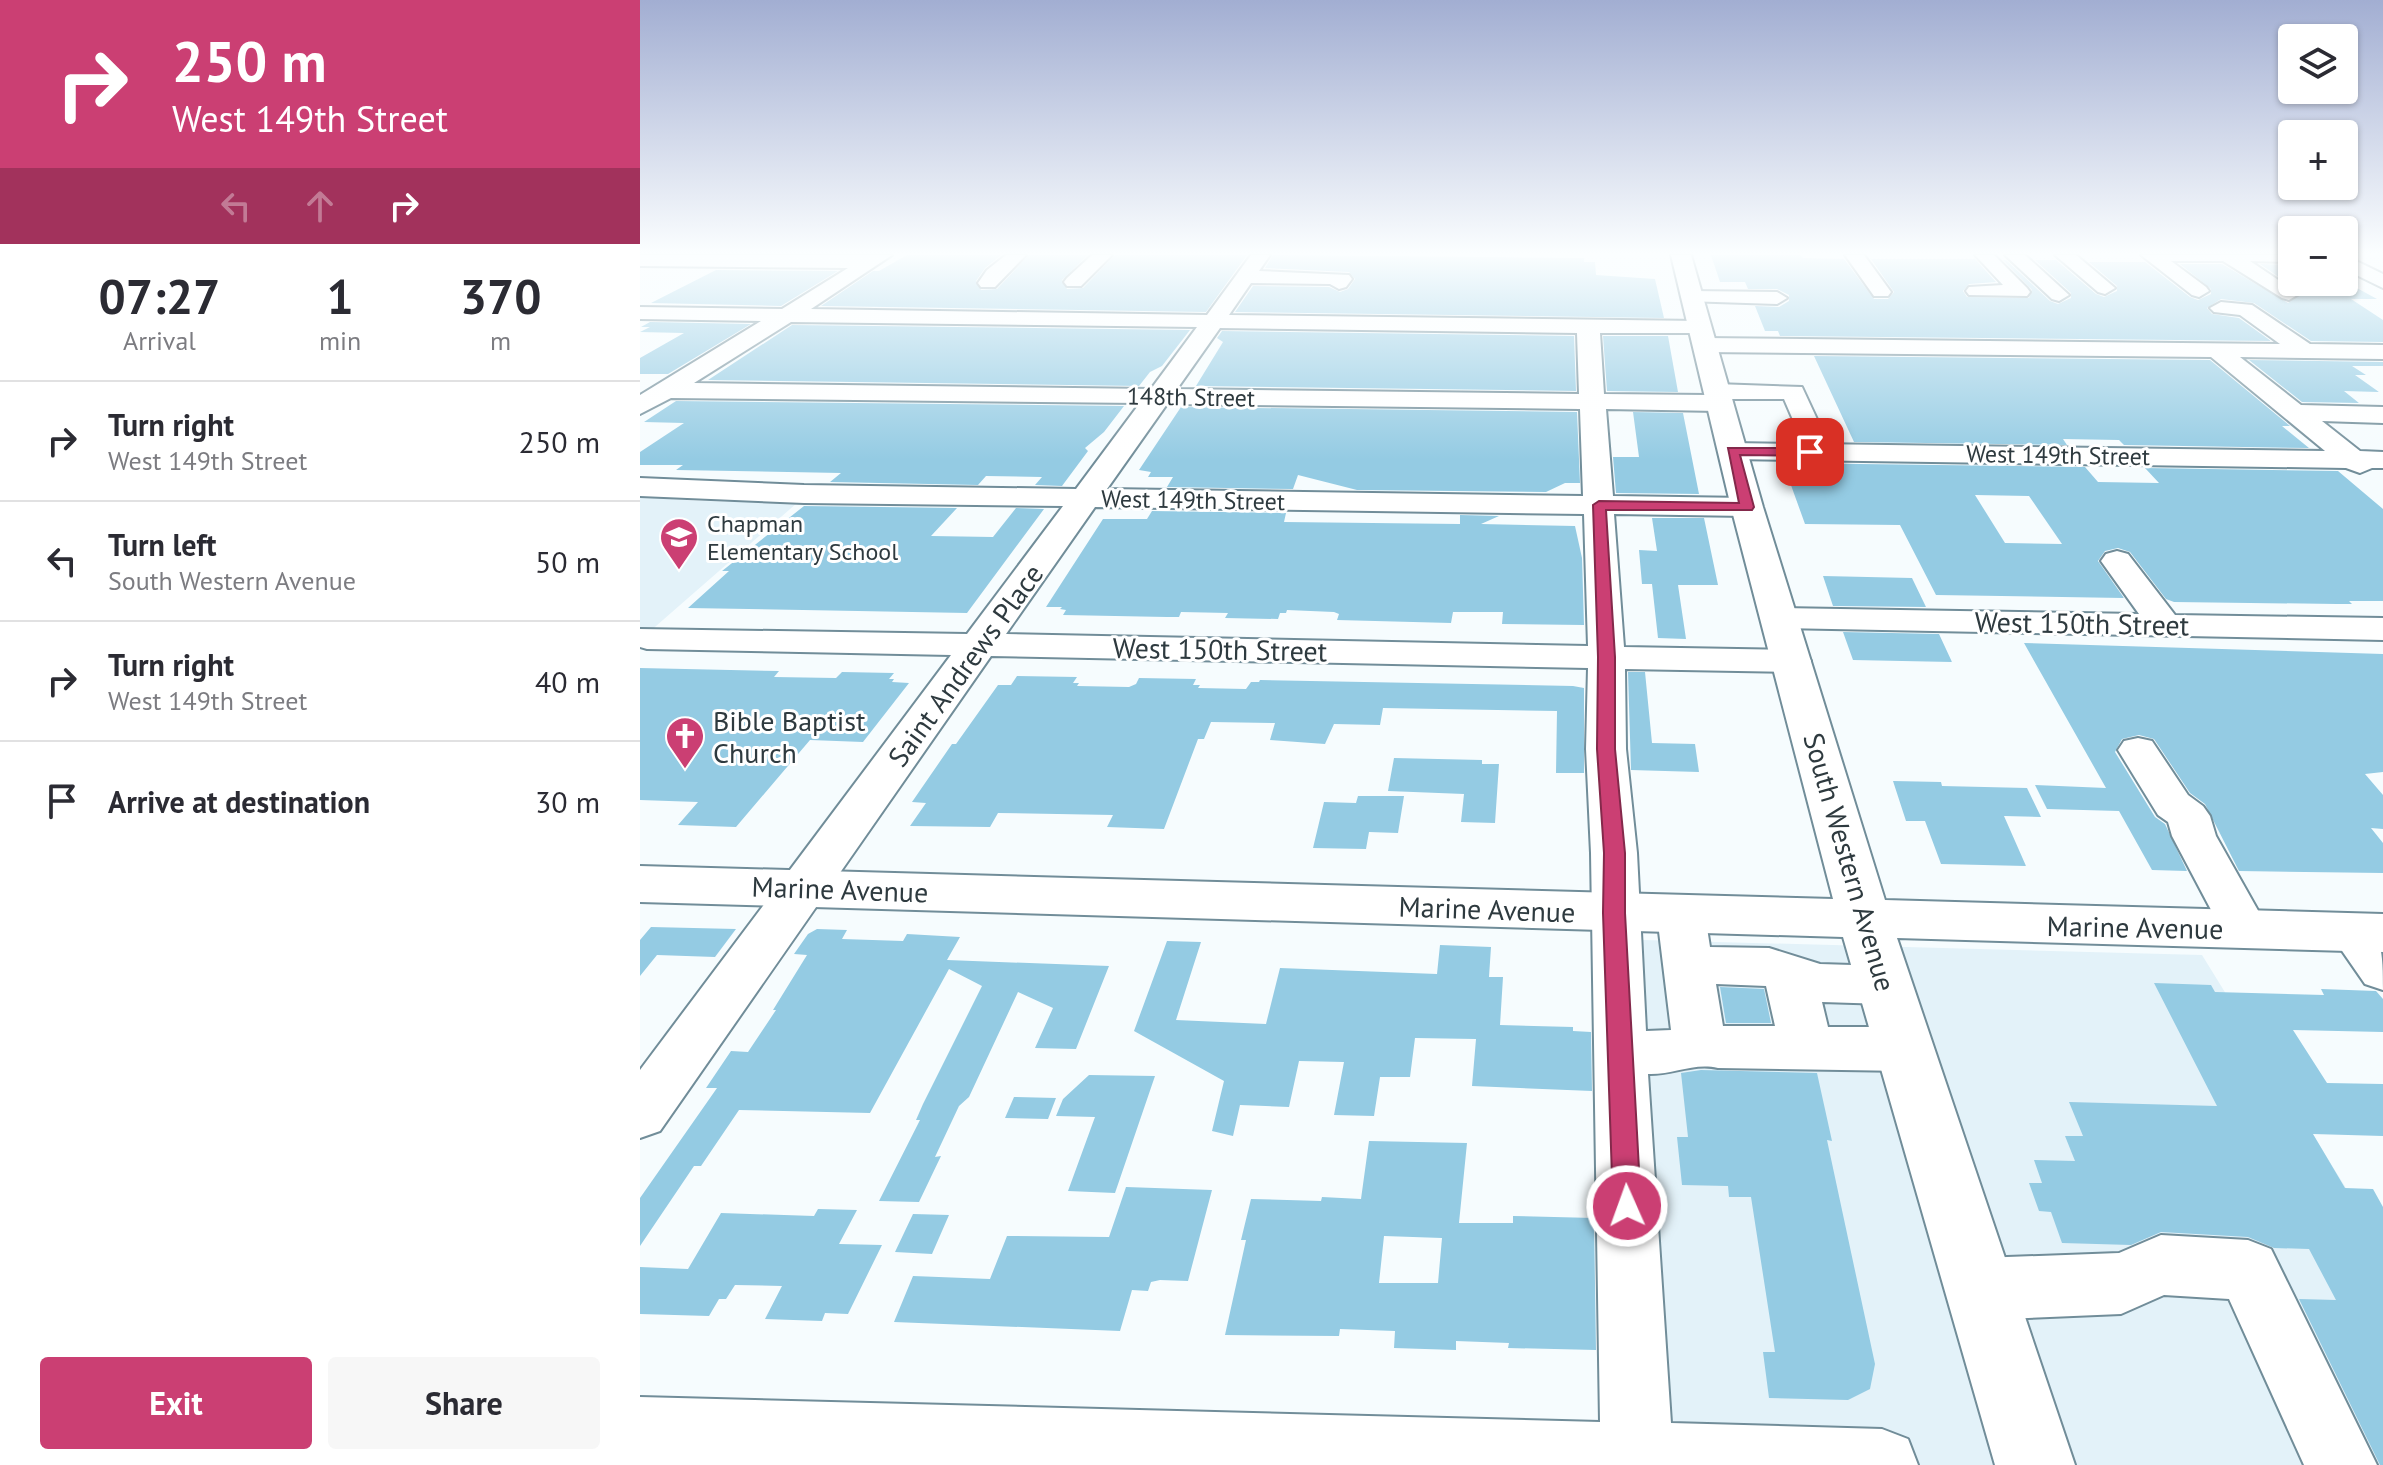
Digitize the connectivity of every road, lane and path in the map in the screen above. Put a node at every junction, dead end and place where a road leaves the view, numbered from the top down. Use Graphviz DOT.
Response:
graph roads {
  1 [pos="773,323"];
  2 [pos="1212,323"];
  3 [pos="1341,323"];
  4 [pos="1599,323"];
  5 [pos="1699,323"];
  6 [pos="1848,323"];
  7 [pos="2265,323"];
  8 [pos="2000,325"];
  9 [pos="1588,326"];
  10 [pos="2018,348"];
  11 [pos="2216,350"];
  12 [pos="2304,351"];
  13 [pos="2383,352"];
  14 [pos="1779,357"];
  15 [pos="664,390"];
  16 [pos="1793,392"];
  17 [pos="1160,396"];
  18 [pos="1717,397"];
  19 [pos="1590,402"];
  20 [pos="640,406"];
  21 [pos="2296,413"];
  22 [pos="2383,415"];
  23 [pos="1809,430"];
  24 [pos="1732,451"];
  25 [pos="2354,460"];
  26 [pos="2383,460"];
  27 [pos="2383,483"];
  28 [pos="640,487"];
  29 [pos="1084,499"];
  30 [pos="1599,505"];
  31 [pos="1747,507"];
  32 [pos="2117,561"];
  33 [pos="1781,618"];
  34 [pos="2165,625"];
  35 [pos="2383,629"];
  36 [pos="647,638"];
  37 [pos="981,644"];
  38 [pos="1607,657"];
  39 [pos="1793,661"];
  40 [pos="2138,750"];
  41 [pos="640,884"];
  42 [pos="802,888"];
  43 [pos="1614,913"];
  44 [pos="1681,915"];
  45 [pos="1865,921"];
  46 [pos="2245,930"];
  47 [pos="2373,945"];
  48 [pos="1688,965"];
  49 [pos="1789,973"];
  50 [pos="1885,985"];
  51 [pos="1702,1043"];
  52 [pos="1806,1048"];
  53 [pos="1905,1049"];
  54 [pos="1621,1052"];
  55 [pos="640,1114"];
  56 [pos="1980,1289"];
  57 [pos="640,1433"];
  58 [pos="1637,1462"];
  59 [pos="1882,1465"];
  60 [pos="2035,1465"];
  61 [pos="2341,1465"];
  1 -- 15 [label="street"];
  2 -- 17 [label="street, Saint Andrews Place"];
  3 -- 9 [label="street"];
  4 -- 9 [label="street"];
  5 -- 18 [label="main road, South Western Avenue"];
  6 -- 10 [label="street"];
  7 -- 12 [label="street"];
  8 -- 10 [label="street"];
  9 -- 19 [label="street"];
  10 -- 11 [label="street"];
  11 -- 12 [label="street"];
  11 -- 21 [label="street"];
  12 -- 13 [label="street"];
  14 -- 16 [label="street"];
  15 -- 17 [label="street, 148th Street"];
  15 -- 20 [label="street"];
  16 -- 18 [label="street, 148th Street"];
  16 -- 23 [label="street"];
  17 -- 19 [label="street, 148th Street"];
  17 -- 29 [label="street, Saint Andrews Place"];
  18 -- 19 [label="street, 148th Street"];
  18 -- 24 [label="main road, South Western Avenue"];
  19 -- 30 [label="street"];
  21 -- 22 [label="street"];
  21 -- 25 [label="street"];
  24 -- 25 [label="street, West 149th Street"];
  24 -- 31 [label="main road, South Western Avenue"];
  25 -- 26 [label="street, West 149th Street"];
  25 -- 27 [label="street"];
  28 -- 29 [label="street, West 149th Street"];
  29 -- 30 [label="street, West 149th Street"];
  29 -- 37 [label="street, Saint Andrews Place"];
  30 -- 31 [label="street, West 149th Street"];
  30 -- 38 [label="street"];
  31 -- 33 [label="main road, South Western Avenue"];
  32 -- 34 [label="street"];
  33 -- 34 [label="street, West 150th Street"];
  33 -- 39 [label="main road, South Western Avenue"];
  34 -- 35 [label="street, West 150th Street"];
  36 -- 37 [label="street, West 150th Street"];
  37 -- 38 [label="street, West 150th Street"];
  37 -- 42 [label="street, Saint Andrews Place"];
  38 -- 39 [label="street, West 150th Street"];
  38 -- 43 [label="street"];
  39 -- 45 [label="main road, South Western Avenue"];
  40 -- 46 [label="street"];
  41 -- 42 [label="main road, Marine Avenue"];
  42 -- 43 [label="main road, Marine Avenue"];
  42 -- 55 [label="street, Saint Andrews Place"];
  43 -- 44 [label="main road, Marine Avenue"];
  43 -- 54 [label="street"];
  44 -- 45 [label="main road, Marine Avenue"];
  44 -- 48 [label="street"];
  45 -- 46 [label="main road, Marine Avenue"];
  45 -- 50 [label="main road, South Western Avenue"];
  46 -- 47 [label="main road, Marine Avenue"];
  48 -- 49 [label="street"];
  48 -- 51 [label="street"];
  49 -- 50 [label="street"];
  49 -- 52 [label="street"];
  50 -- 53 [label="main road, South Western Avenue"];
  51 -- 52 [label="street"];
  51 -- 54 [label="street"];
  52 -- 53 [label="street"];
  53 -- 56 [label="main road, South Western Avenue"];
  54 -- 58 [label="street"];
  56 -- 60 [label="main road, South Western Avenue"];
  56 -- 61 [label="street"];
  57 -- 58 [label="street"];
  58 -- 59 [label="street"];
}
